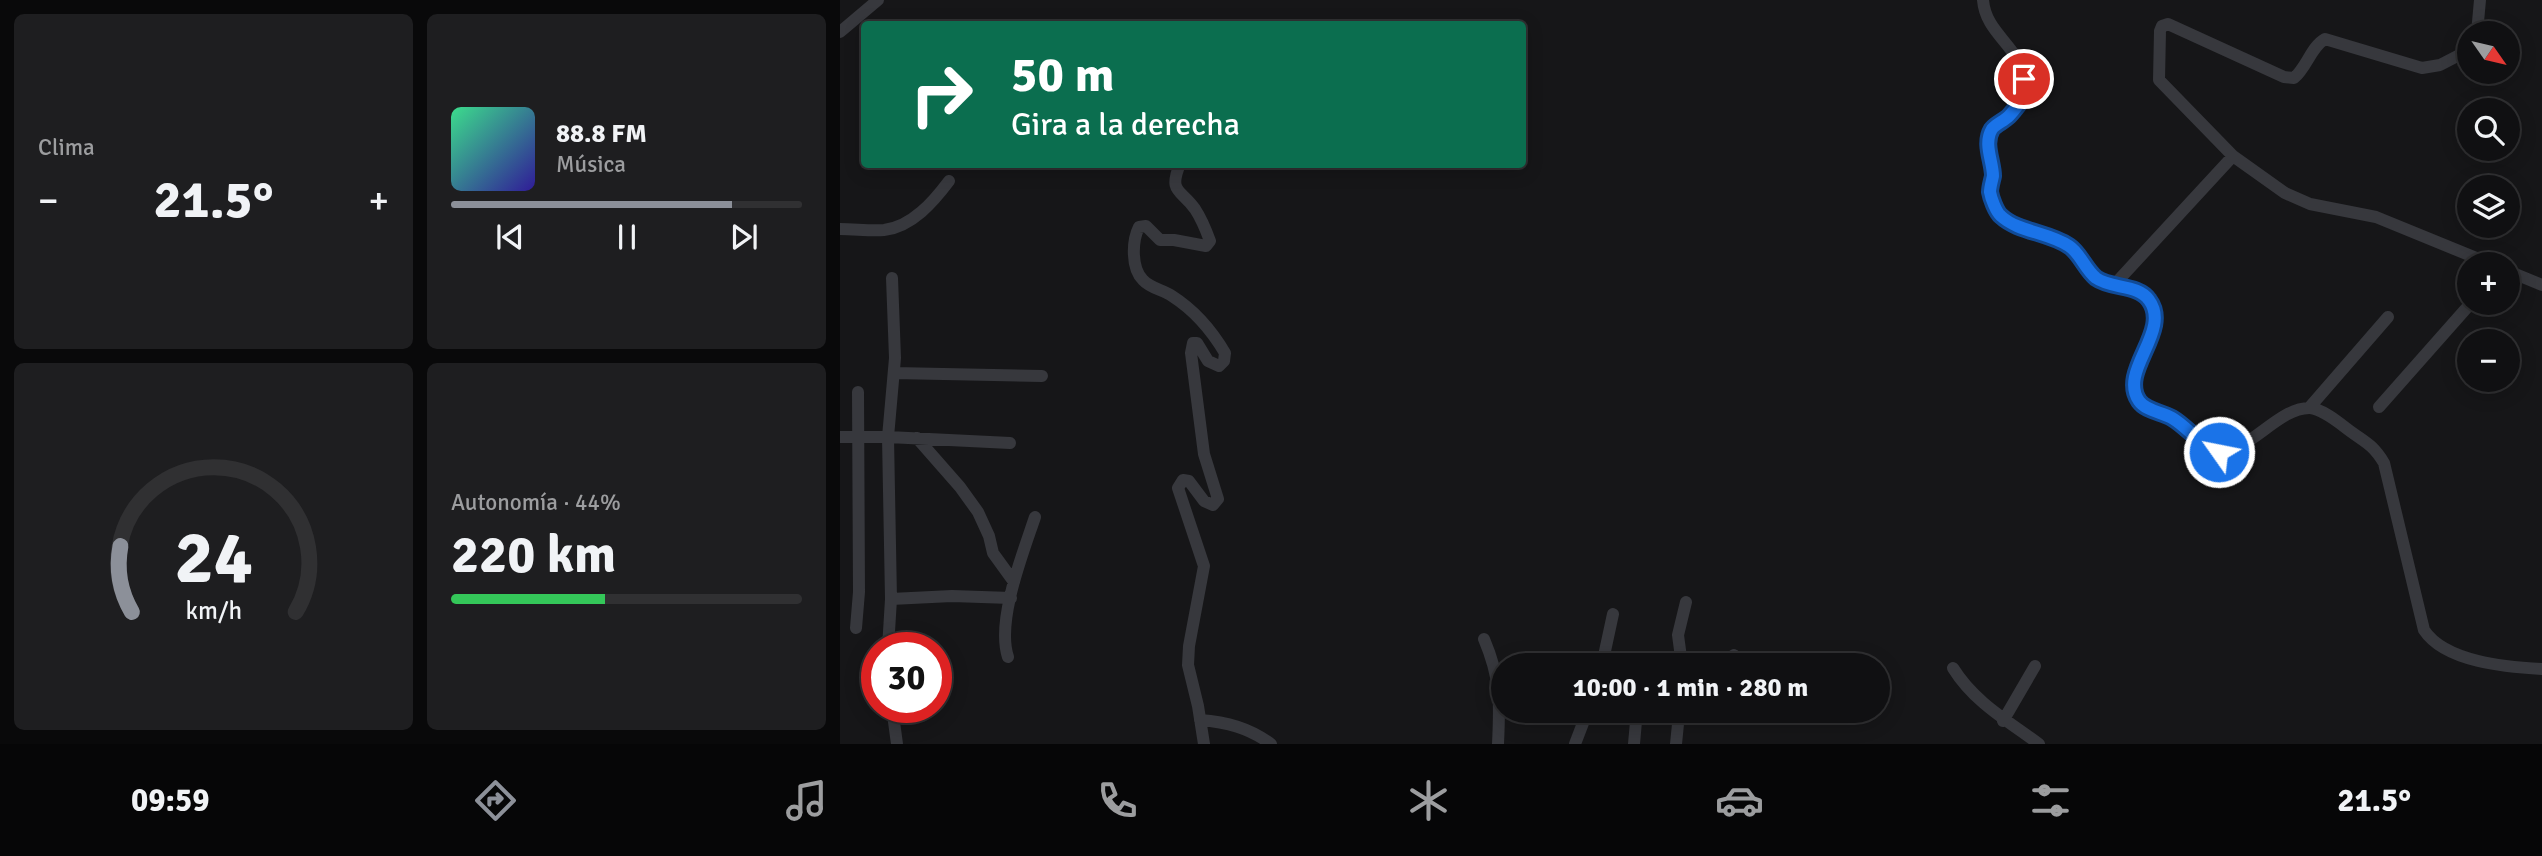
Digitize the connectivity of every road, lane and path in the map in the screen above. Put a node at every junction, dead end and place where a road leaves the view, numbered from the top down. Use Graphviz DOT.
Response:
graph roads {
  1 [pos="878,0"];
  2 [pos="1983,0"];
  3 [pos="2480,0"];
  4 [pos="2478,21"];
  5 [pos="840,32"];
  6 [pos="2457,56"];
  7 [pos="2233,156"];
  8 [pos="1179,168"];
  9 [pos="949,181"];
  10 [pos="840,229"];
  11 [pos="2461,252"];
  12 [pos="2520,276"];
  13 [pos="891,278"];
  14 [pos="2114,285"];
  15 [pos="2542,285"];
  16 [pos="2460,315"];
  17 [pos="2388,317"];
  18 [pos="894,373"];
  19 [pos="1042,376"];
  20 [pos="858,392"];
  21 [pos="2379,407"];
  22 [pos="2309,408"];
  23 [pos="840,437"];
  24 [pos="857,437"];
  25 [pos="888,437"];
  26 [pos="917,438"];
  27 [pos="1010,443"];
  28 [pos="1035,517"];
  29 [pos="1014,582"];
  30 [pos="1011,598"];
  31 [pos="891,599"];
  32 [pos="1686,601"];
  33 [pos="1613,614"];
  34 [pos="856,628"];
  35 [pos="889,632"];
  36 [pos="1484,639"];
  37 [pos="1605,653"];
  38 [pos="1680,653"];
  39 [pos="1008,657"];
  40 [pos="2035,666"];
  41 [pos="1953,668"];
  42 [pos="2542,669"];
  43 [pos="1200,720"];
  44 [pos="2003,721"];
  45 [pos="894,723"];
  46 [pos="1583,723"];
  47 [pos="1636,723"];
  48 [pos="1678,723"];
  49 [pos="897,744"];
  50 [pos="1204,744"];
  51 [pos="1271,744"];
  52 [pos="1498,744"];
  53 [pos="1575,744"];
  54 [pos="1634,744"];
  55 [pos="1676,744"];
  56 [pos="2039,744"];
  1 -- 5 [label="street"];
  2 -- 14 [label="street"];
  3 -- 4 [label="street"];
  6 -- 7 [label="street"];
  7 -- 11 [label="street"];
  7 -- 14 [label="street"];
  8 -- 43 [label="street"];
  9 -- 10 [label="street"];
  12 -- 15 [label="street"];
  13 -- 18 [label="street"];
  14 -- 22 [label="street"];
  16 -- 21 [label="street"];
  17 -- 22 [label="street"];
  18 -- 19 [label="street"];
  18 -- 25 [label="street"];
  20 -- 24 [label="street"];
  22 -- 42 [label="street"];
  23 -- 24 [label="street"];
  24 -- 25 [label="street"];
  24 -- 34 [label="street"];
  25 -- 26 [label="street"];
  25 -- 31 [label="street"];
  26 -- 27 [label="street"];
  26 -- 29 [label="street"];
  28 -- 29 [label="street"];
  29 -- 30 [label="street"];
  30 -- 31 [label="street"];
  30 -- 39 [label="street"];
  31 -- 35 [label="street"];
  32 -- 38 [label="street"];
  33 -- 37 [label="street"];
  36 -- 52 [label="street"];
  40 -- 44 [label="street"];
  41 -- 44 [label="street"];
  43 -- 50 [label="street"];
  43 -- 51 [label="street"];
  44 -- 56 [label="street"];
  45 -- 49 [label="street"];
  46 -- 53 [label="street"];
  47 -- 54 [label="street"];
  48 -- 55 [label="street"];
}
